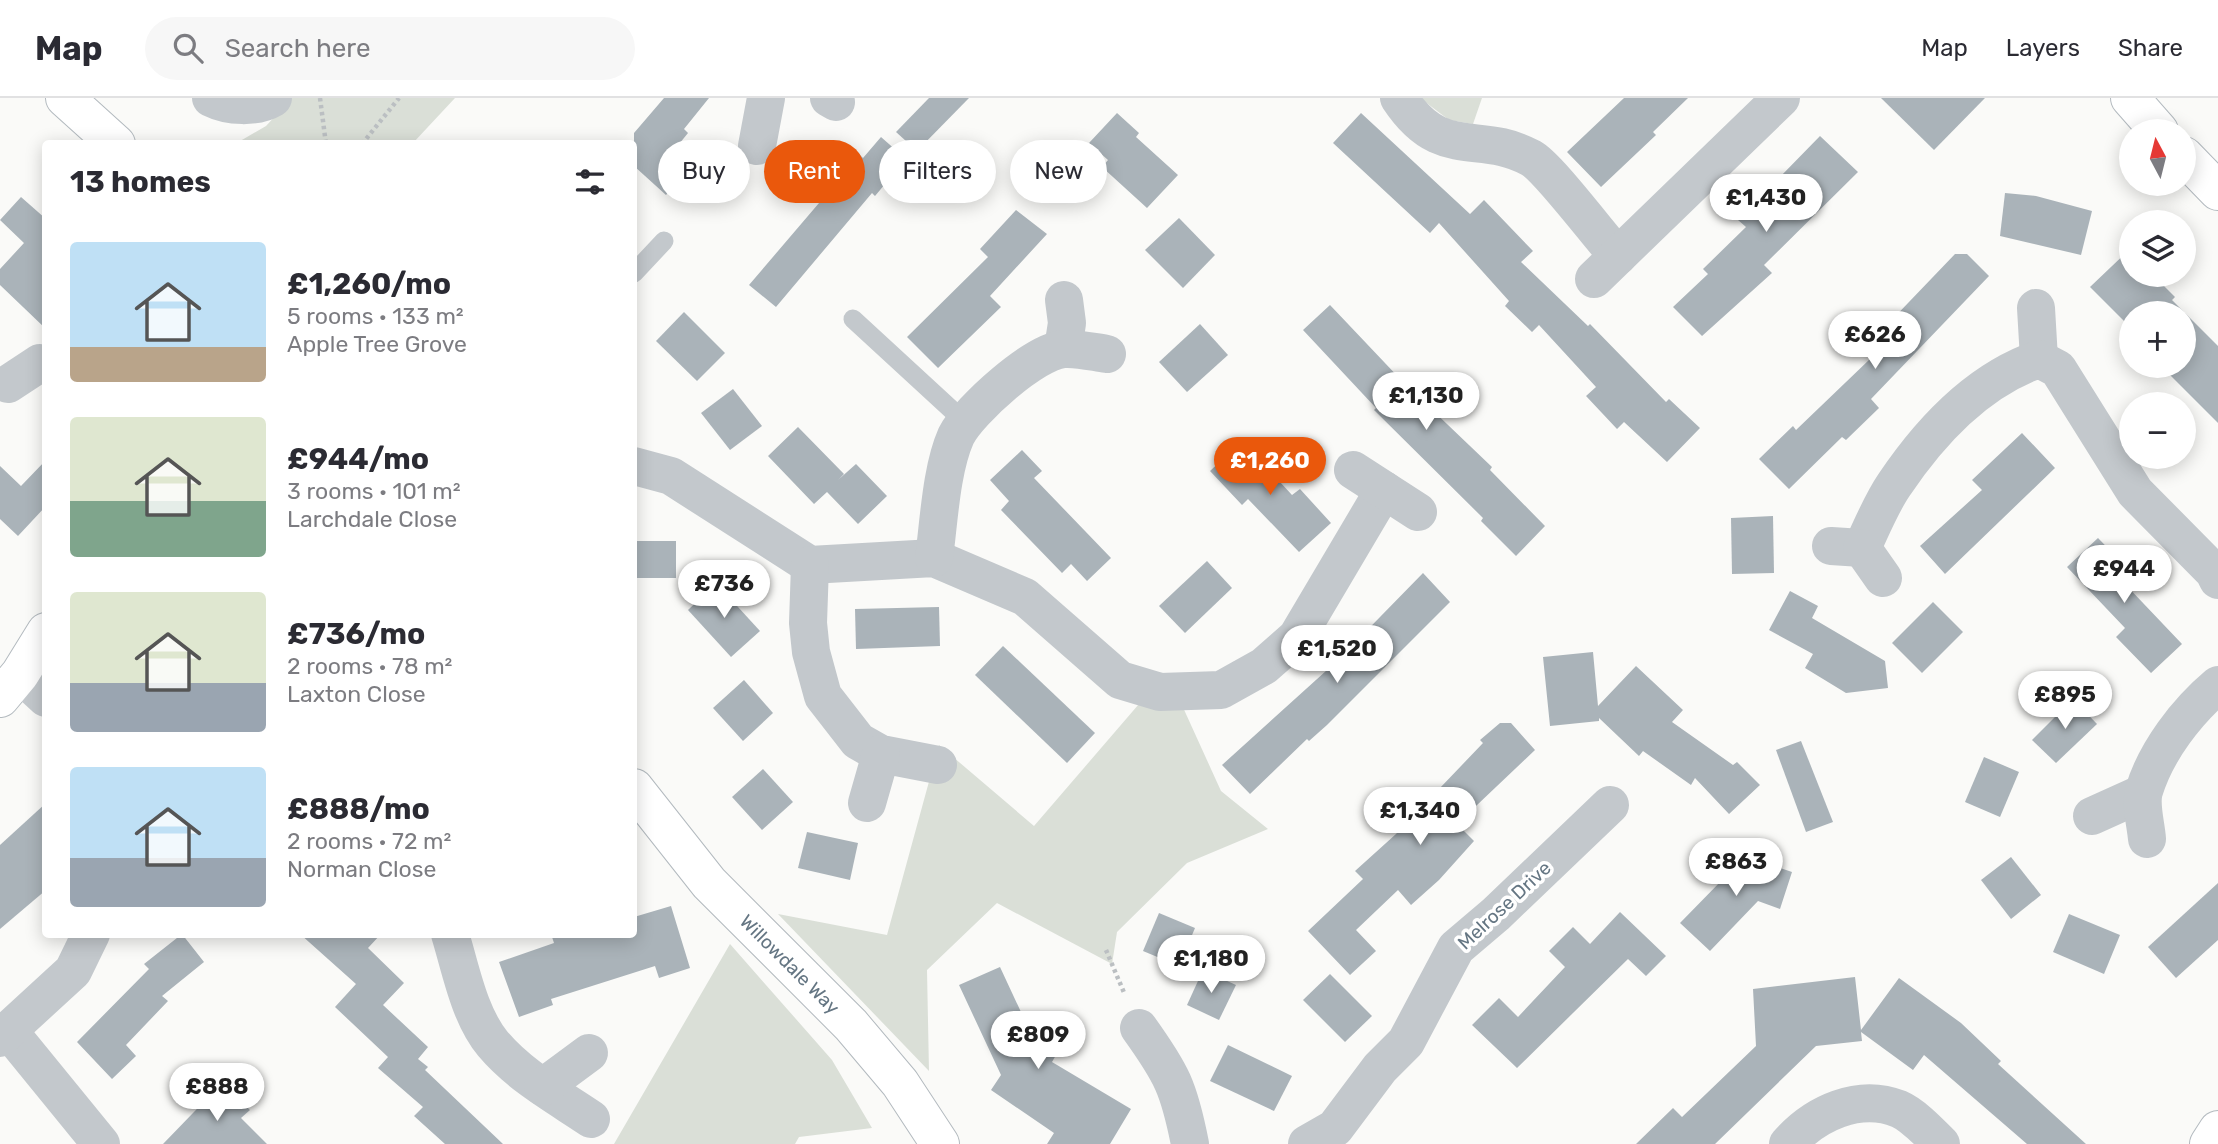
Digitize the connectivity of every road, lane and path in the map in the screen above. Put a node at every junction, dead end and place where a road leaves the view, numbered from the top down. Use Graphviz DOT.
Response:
graph roads {
  1 [pos="65,98"];
  2 [pos="211,98"];
  3 [pos="273,98"];
  4 [pos="320,98"];
  5 [pos="399,98"];
  6 [pos="766,98"];
  7 [pos="1399,98"];
  8 [pos="1781,98"];
  9 [pos="2130,98"];
  10 [pos="2148,119"];
  11 [pos="112,140"];
  12 [pos="325,140"];
  13 [pos="365,140"];
  14 [pos="757,146"];
  15 [pos="2196,168"];
  16 [pos="2218,191"];
  17 [pos="664,241"];
  18 [pos="637,270"];
  19 [pos="1064,300"];
  20 [pos="2036,307"];
  21 [pos="853,319"];
  22 [pos="1063,349"];
  23 [pos="1107,354"];
  24 [pos="2039,359"];
  25 [pos="40,363"];
  26 [pos="3,387"];
  27 [pos="966,423"];
  28 [pos="637,467"];
  29 [pos="1419,512"];
  30 [pos="1859,557"];
  31 [pos="934,558"];
  32 [pos="810,565"];
  33 [pos="2218,580"];
  34 [pos="42,642"];
  35 [pos="2218,685"];
  36 [pos="22,690"];
  37 [pos="881,754"];
  38 [pos="938,765"];
  39 [pos="637,792"];
  40 [pos="2143,793"];
  41 [pos="867,803"];
  42 [pos="1610,804"];
  43 [pos="2092,816"];
  44 [pos="2147,839"];
  45 [pos="89,938"];
  46 [pos="451,938"];
  47 [pos="1106,950"];
  48 [pos="1139,1028"];
  49 [pos="4,1034"];
  50 [pos="589,1053"];
  51 [pos="543,1087"];
  52 [pos="591,1119"];
  53 [pos="2218,1130"];
  54 [pos="1331,1139"];
  55 [pos="102,1144"];
  56 [pos="940,1144"];
  57 [pos="1190,1144"];
  58 [pos="1788,1144"];
  59 [pos="1941,1144"];
  60 [pos="2209,1144"];
  1 -- 11 [label="street"];
  2 -- 3 [label="street"];
  4 -- 12 [label="path"];
  5 -- 13 [label="path"];
  6 -- 14 [label="street"];
  7 -- 8 [label="street"];
  9 -- 10 [label="street"];
  15 -- 16 [label="street"];
  17 -- 18 [label="lane"];
  19 -- 22 [label="street"];
  20 -- 24 [label="street"];
  21 -- 27 [label="lane"];
  22 -- 23 [label="street"];
  22 -- 27 [label="street"];
  24 -- 30 [label="street"];
  24 -- 33 [label="street"];
  25 -- 26 [label="street"];
  27 -- 31 [label="street"];
  28 -- 32 [label="street"];
  29 -- 31 [label="street"];
  31 -- 32 [label="street"];
  32 -- 37 [label="street"];
  34 -- 36 [label="street"];
  35 -- 40 [label="street"];
  37 -- 38 [label="street"];
  37 -- 41 [label="street"];
  39 -- 56 [label="street, Willowdale Way"];
  40 -- 43 [label="street"];
  40 -- 44 [label="street"];
  42 -- 54 [label="street, Melrose Drive"];
  45 -- 49 [label="street"];
  46 -- 51 [label="street"];
  47 -- 48 [label="path"];
  48 -- 57 [label="street"];
  49 -- 55 [label="street"];
  50 -- 51 [label="street"];
  51 -- 52 [label="street"];
  53 -- 60 [label="street"];
  58 -- 59 [label="street"];
}
